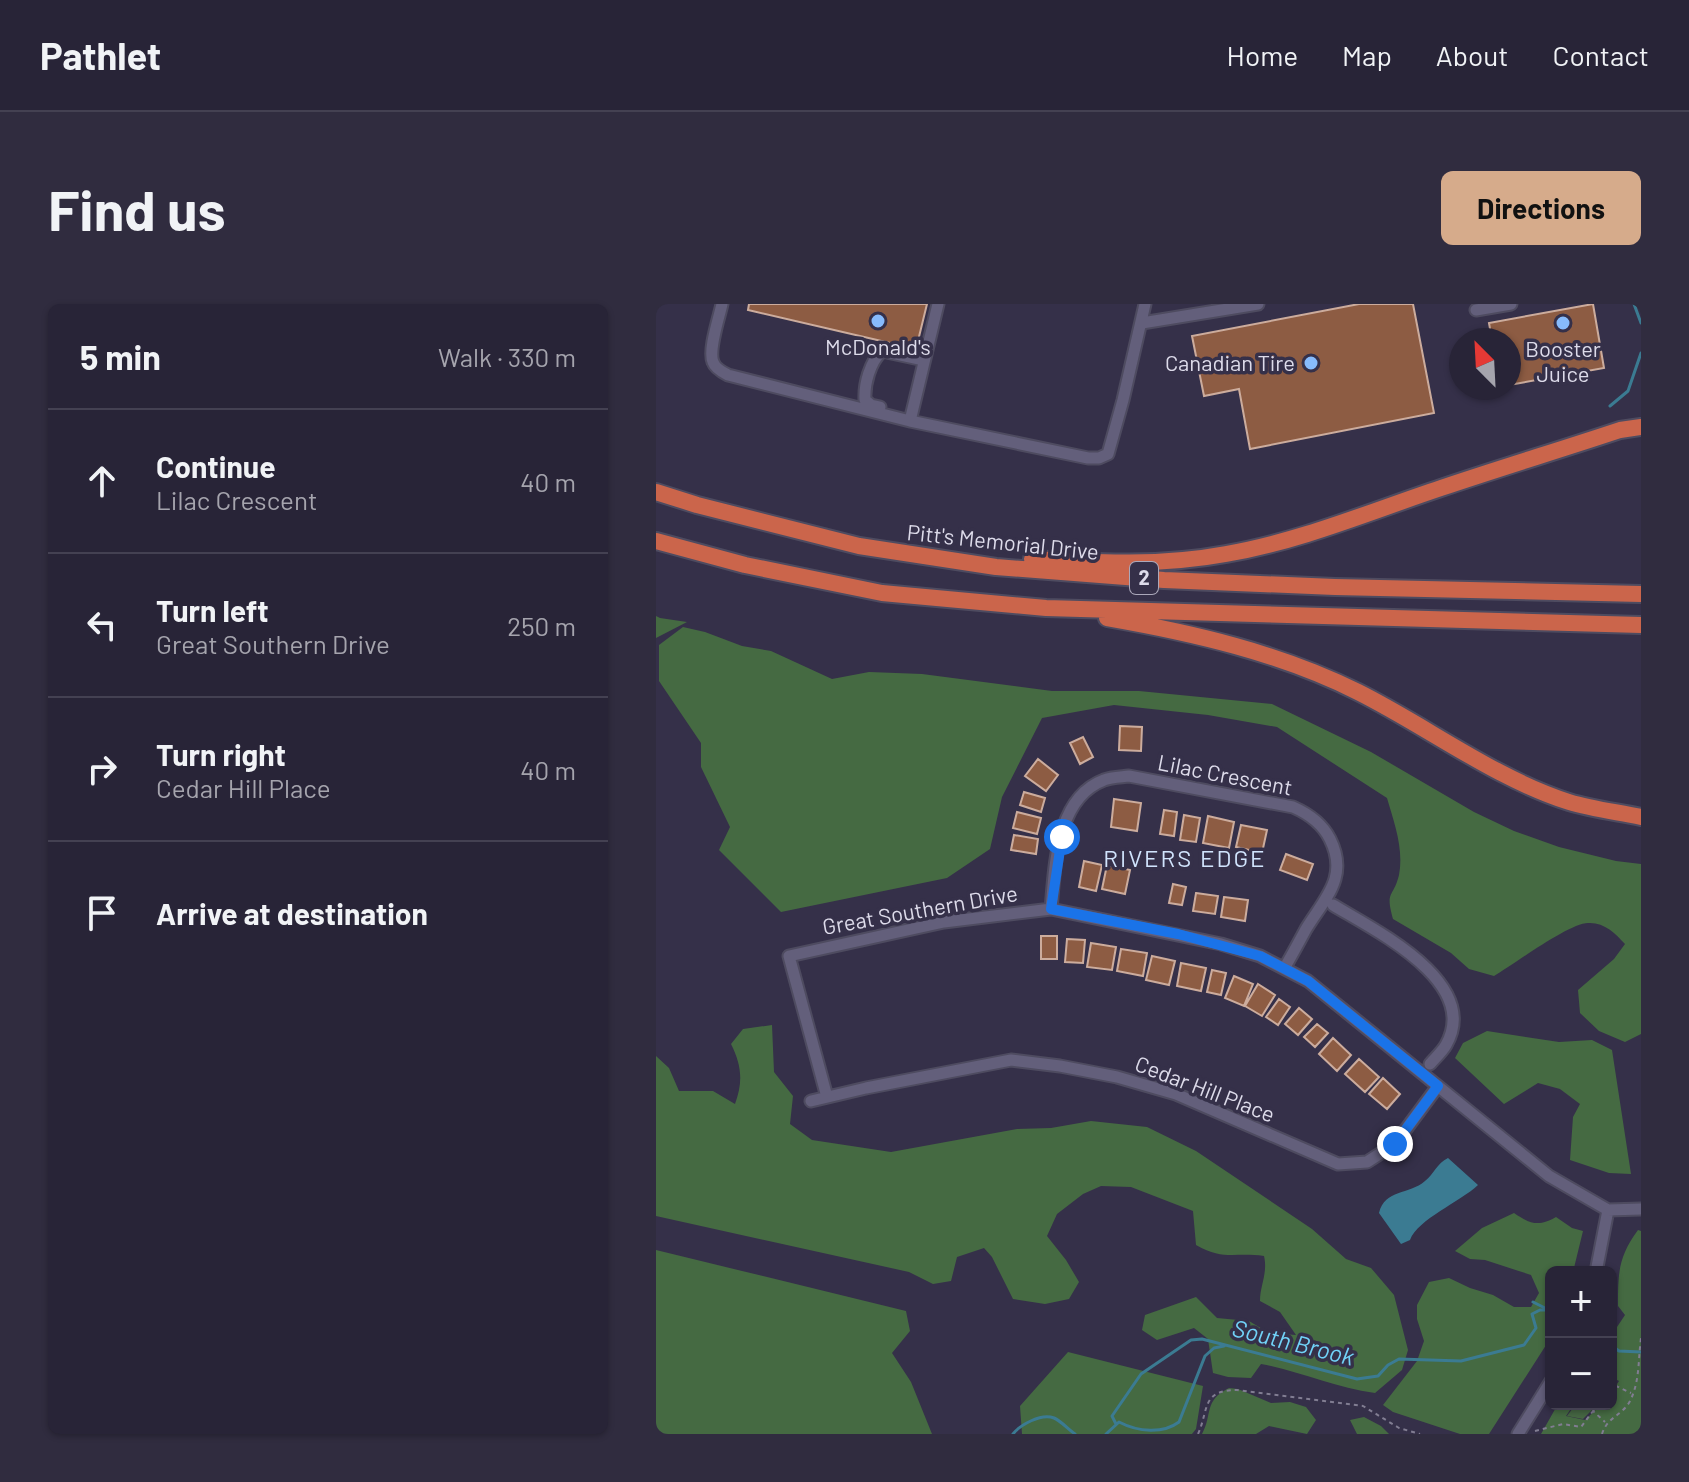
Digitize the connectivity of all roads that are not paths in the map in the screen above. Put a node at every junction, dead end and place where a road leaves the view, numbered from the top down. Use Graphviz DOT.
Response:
graph roads {
  1 [pos="722,304"];
  2 [pos="938,304"];
  3 [pos="1145,304"];
  4 [pos="1258,304"];
  5 [pos="1511,304"];
  6 [pos="1476,310"];
  7 [pos="1142,323"];
  8 [pos="924,360"];
  9 [pos="1641,416"];
  10 [pos="911,418"];
  11 [pos="1641,427"];
  12 [pos="1620,430"];
  13 [pos="656,492"];
  14 [pos="656,541"];
  15 [pos="906,553"];
  16 [pos="1641,594"];
  17 [pos="1046,608"];
  18 [pos="1641,625"];
  19 [pos="1604,810"];
  20 [pos="1641,811"];
  21 [pos="1641,817"];
  22 [pos="1333,905"];
  23 [pos="1051,909"];
  24 [pos="1285,967"];
  25 [pos="1430,1064"];
  26 [pos="1438,1086"];
  27 [pos="827,1097"];
  28 [pos="811,1101"];
  29 [pos="1641,1209"];
  30 [pos="1608,1210"];
  31 [pos="1597,1266"];
  32 [pos="1545,1391"];
  33 [pos="1518,1434"];
  1 -- 10 [label="street"];
  2 -- 8 [label="street"];
  3 -- 7 [label="street"];
  4 -- 7 [label="street"];
  5 -- 6 [label="street"];
  7 -- 10 [label="street"];
  8 -- 10 [label="street"];
  8 -- 10 [label="street"];
  9 -- 12 [label="highway"];
  11 -- 12 [label="highway"];
  12 -- 15 [label="highway"];
  13 -- 15 [label="highway, Pitt's Memorial Drive / 2"];
  14 -- 17 [label="highway, 2"];
  15 -- 16 [label="highway, Pitt's Memorial Drive / 2"];
  17 -- 18 [label="highway, 2"];
  17 -- 19 [label="highway"];
  19 -- 20 [label="highway"];
  19 -- 21 [label="highway"];
  22 -- 25 [label="street"];
  23 -- 24 [label="street, Great Southern Drive"];
  23 -- 24 [label="street, Lilac Crescent"];
  23 -- 27 [label="street, Great Southern Drive"];
  24 -- 26 [label="street, Great Southern Drive"];
  26 -- 27 [label="street, Cedar Hill Place"];
  26 -- 30 [label="street, Great Southern Drive"];
  27 -- 28 [label="street, Cedar Hill Place"];
  29 -- 30 [label="street"];
  30 -- 31 [label="street"];
  32 -- 33 [label="street"];
}
